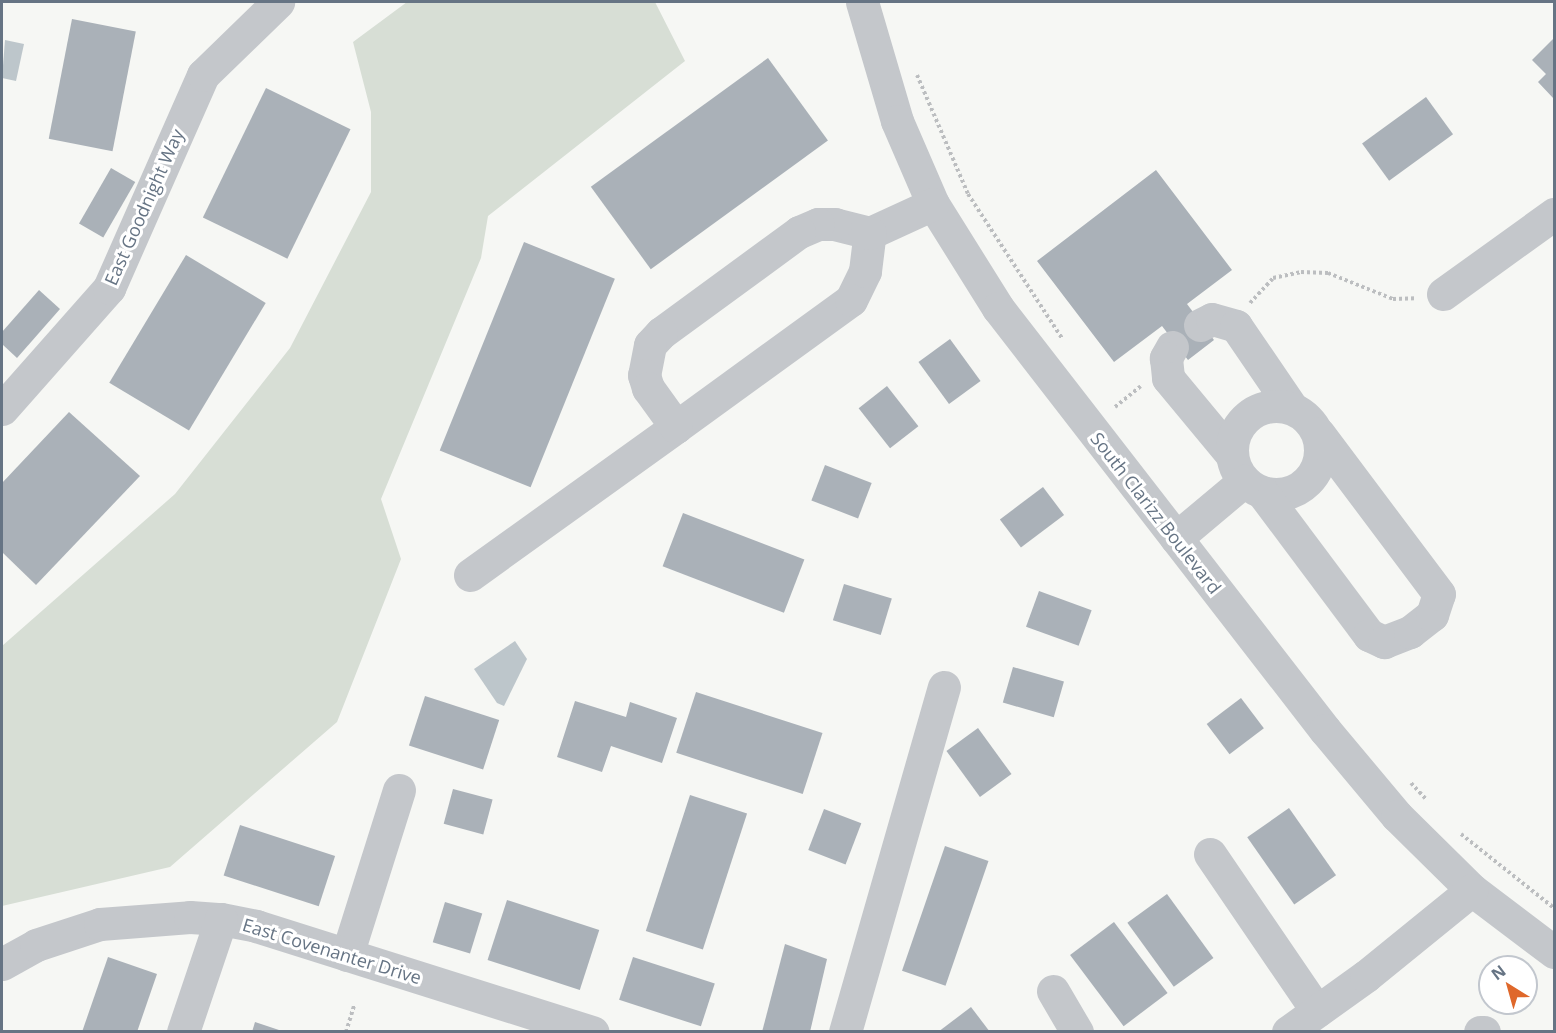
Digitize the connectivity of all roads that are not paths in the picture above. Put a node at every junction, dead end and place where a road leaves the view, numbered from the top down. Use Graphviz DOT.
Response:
graph roads {
  1 [pos="278,2"];
  2 [pos="862,2"];
  3 [pos="933,204"];
  4 [pos="1554,214"];
  5 [pos="870,233"];
  6 [pos="1443,294"];
  7 [pos="1200,325"];
  8 [pos="1172,347"];
  9 [pos="1292,408"];
  10 [pos="2,409"];
  11 [pos="676,427"];
  12 [pos="1318,433"];
  13 [pos="1246,476"];
  14 [pos="1176,538"];
  15 [pos="470,575"];
  16 [pos="944,687"];
  17 [pos="399,790"];
  18 [pos="1210,854"];
  19 [pos="1472,890"];
  20 [pos="220,919"];
  21 [pos="1554,951"];
  22 [pos="347,955"];
  23 [pos="2,964"];
  24 [pos="1053,991"];
  25 [pos="1317,1011"];
  26 [pos="183,1032"];
  27 [pos="593,1032"];
  28 [pos="845,1032"];
  29 [pos="1077,1032"];
  30 [pos="1287,1032"];
  1 -- 10 [label="street, East Goodnight Way"];
  2 -- 3 [label="street, South Clarizz Boulevard"];
  3 -- 5 [label="street"];
  3 -- 14 [label="street, South Clarizz Boulevard"];
  4 -- 6 [label="street"];
  5 -- 11 [label="street"];
  5 -- 11 [label="street"];
  7 -- 9 [label="street"];
  8 -- 13 [label="street"];
  9 -- 12 [label="street"];
  9 -- 13 [label="street"];
  11 -- 15 [label="street"];
  12 -- 13 [label="street"];
  12 -- 13 [label="street"];
  13 -- 14 [label="street"];
  14 -- 19 [label="street, South Clarizz Boulevard"];
  16 -- 28 [label="street"];
  17 -- 22 [label="street"];
  18 -- 25 [label="street"];
  19 -- 21 [label="street, South Clarizz Boulevard"];
  19 -- 25 [label="street"];
  20 -- 22 [label="street, East Covenanter Drive"];
  20 -- 23 [label="street, East Covenanter Drive"];
  20 -- 26 [label="street"];
  22 -- 27 [label="street, East Covenanter Drive"];
  24 -- 29 [label="street"];
  25 -- 30 [label="street"];
}
